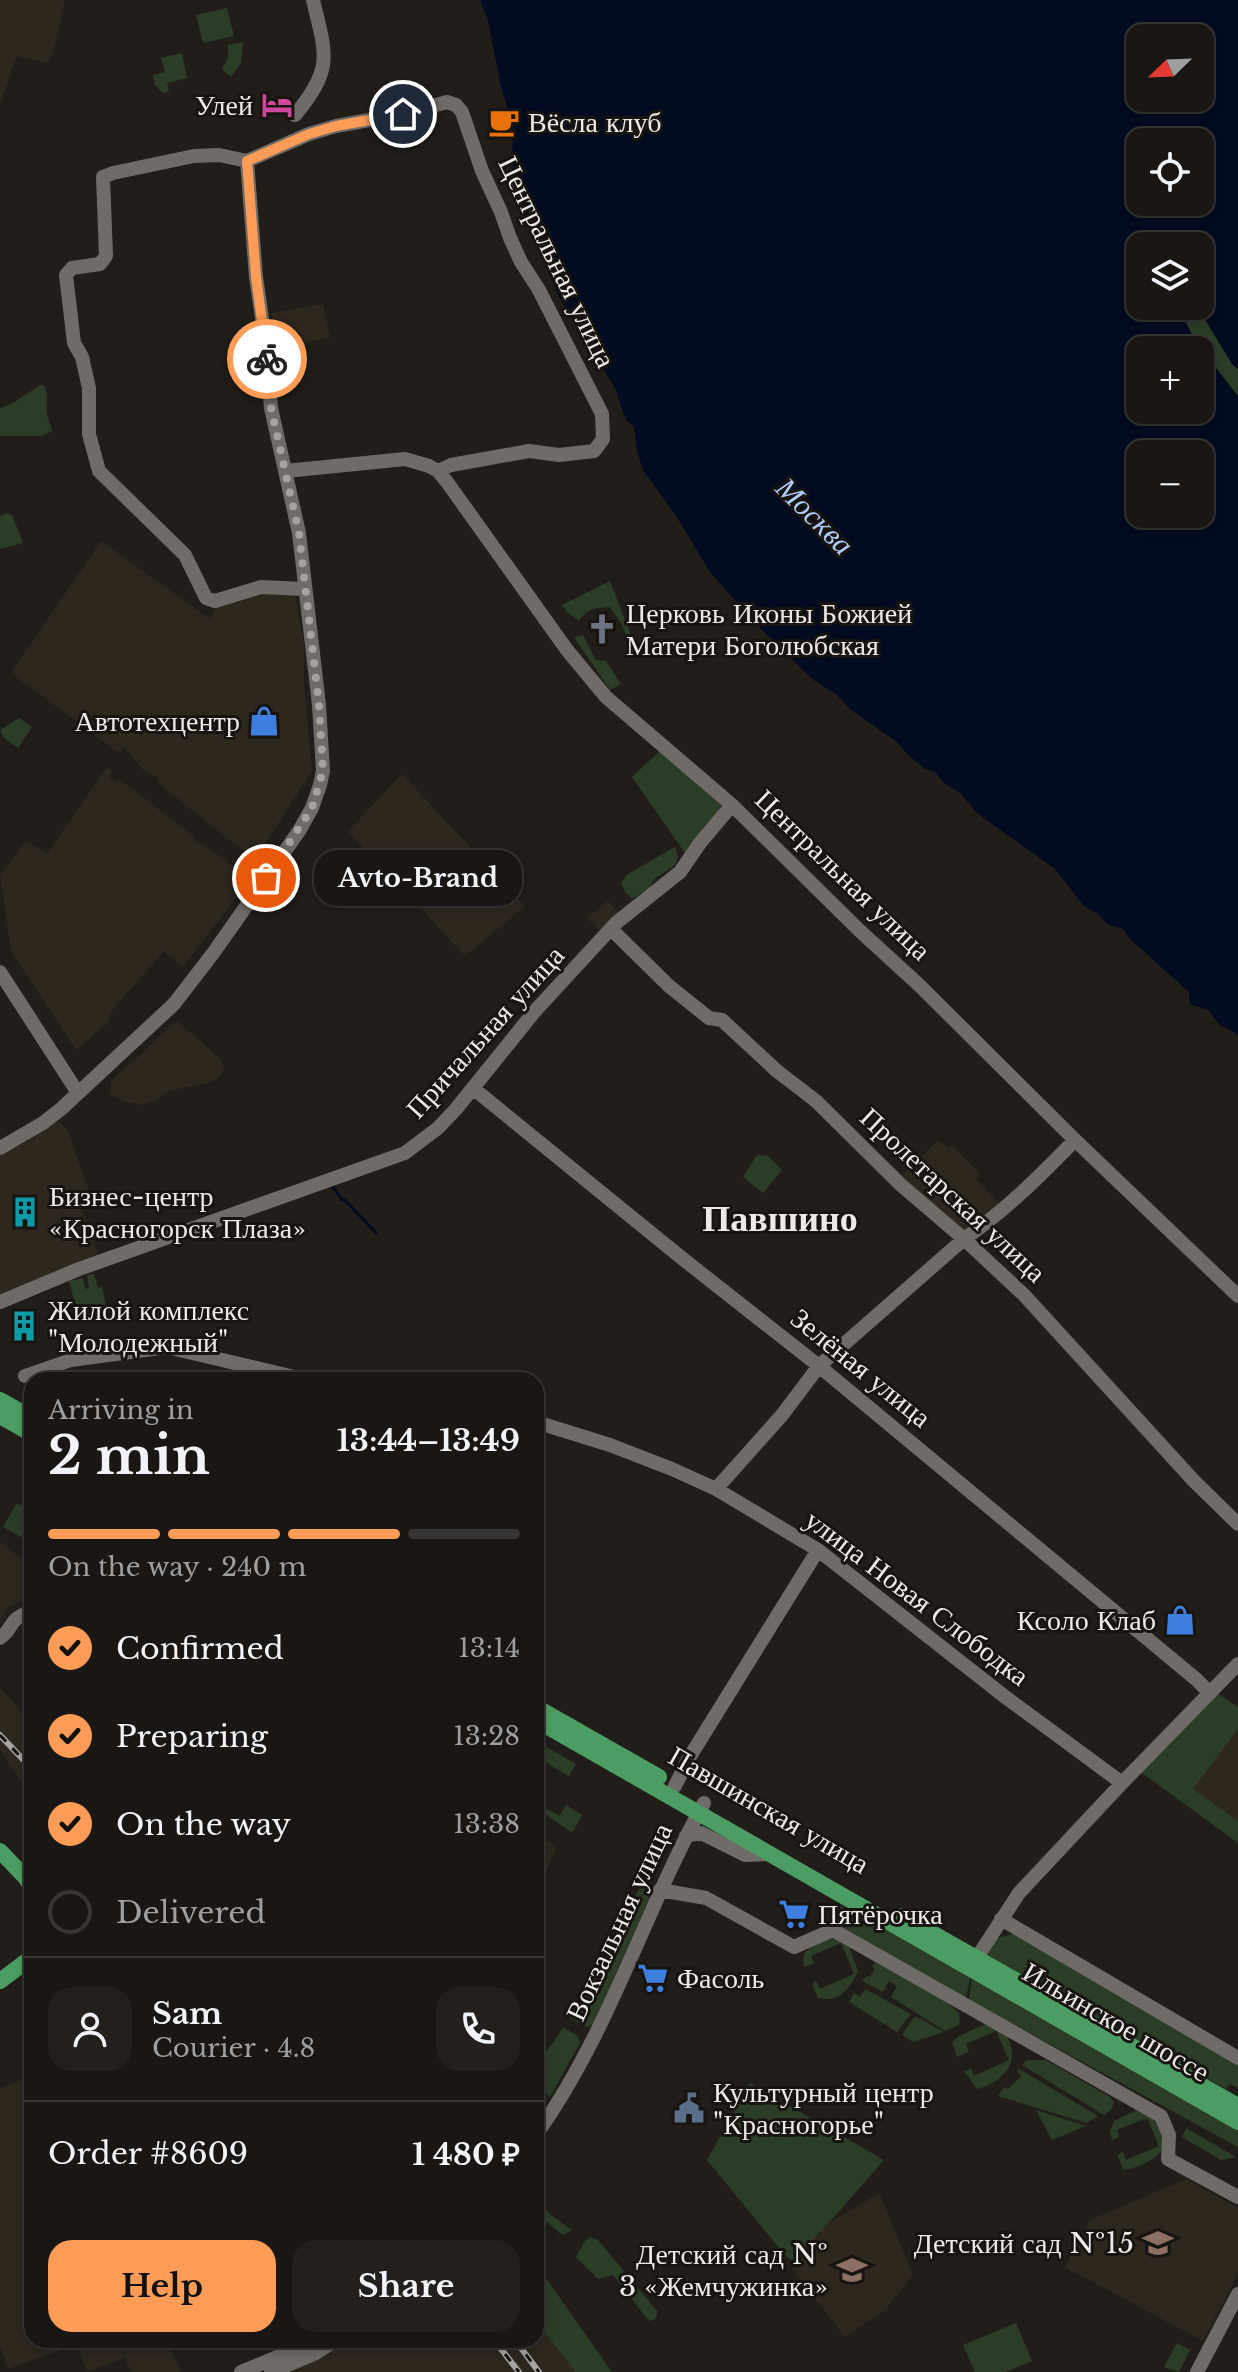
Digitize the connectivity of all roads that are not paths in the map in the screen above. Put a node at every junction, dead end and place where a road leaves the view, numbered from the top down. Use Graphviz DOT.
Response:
graph roads {
  1 [pos="313,0"];
  2 [pos="295,115"];
  3 [pos="247,161"];
  4 [pos="286,471"];
  5 [pos="438,471"];
  6 [pos="304,589"];
  7 [pos="732,805"];
  8 [pos="611,929"];
  9 [pos="0,972"];
  10 [pos="474,1089"];
  11 [pos="78,1093"];
  12 [pos="1075,1140"];
  13 [pos="0,1148"];
  14 [pos="964,1239"];
  15 [pos="1238,1296"];
  16 [pos="0,1302"];
  17 [pos="819,1366"];
  18 [pos="36,1372"];
  19 [pos="273,1372"];
  20 [pos="4,1405"];
  21 [pos="24,1414"];
  22 [pos="544,1425"];
  23 [pos="24,1426"];
  24 [pos="716,1489"];
  25 [pos="1238,1524"];
  26 [pos="818,1550"];
  27 [pos="24,1615"];
  28 [pos="0,1638"];
  29 [pos="1238,1664"];
  30 [pos="1210,1693"];
  31 [pos="544,1712"];
  32 [pos="544,1724"];
  33 [pos="1122,1783"];
  34 [pos="675,1786"];
  35 [pos="701,1808"];
  36 [pos="686,1836"];
  37 [pos="0,1851"];
  38 [pos="771,1854"];
  39 [pos="24,1876"];
  40 [pos="660,1890"];
  41 [pos="1001,1919"];
  42 [pos="24,1963"];
  43 [pos="972,1963"];
  44 [pos="24,1971"];
  45 [pos="3,1980"];
  46 [pos="1238,2058"];
  47 [pos="1238,2106"];
  48 [pos="1238,2122"];
  49 [pos="544,2124"];
  50 [pos="1238,2197"];
  51 [pos="1238,2294"];
  52 [pos="299,2348"];
  53 [pos="324,2348"];
  54 [pos="241,2372"];
  55 [pos="271,2372"];
  56 [pos="1197,2372"];
  1 -- 2 [label="street"];
  3 -- 4 [label="street"];
  3 -- 5 [label="street, Центральная улица"];
  3 -- 6 [label="street"];
  4 -- 5 [label="street"];
  4 -- 6 [label="street"];
  5 -- 7 [label="street, Центральная улица"];
  6 -- 11 [label="street"];
  7 -- 8 [label="street, Причальная улица"];
  7 -- 12 [label="street, Центральная улица"];
  8 -- 10 [label="street, Причальная улица"];
  8 -- 14 [label="street, Пролетарская улица"];
  9 -- 11 [label="street"];
  10 -- 16 [label="street, Причальная улица"];
  10 -- 17 [label="street, Зелёная улица"];
  11 -- 13 [label="street"];
  12 -- 14 [label="street"];
  12 -- 15 [label="street, Центральная улица"];
  14 -- 17 [label="street"];
  14 -- 25 [label="street, Пролетарская улица"];
  17 -- 24 [label="street"];
  17 -- 30 [label="street, Зелёная улица"];
  18 -- 19 [label="street"];
  20 -- 21 [label="main road"];
  20 -- 23 [label="main road"];
  22 -- 24 [label="street, улица Новая Слободка"];
  24 -- 26 [label="street, улица Новая Слободка"];
  26 -- 33 [label="street, улица Новая Слободка"];
  26 -- 34 [label="street"];
  27 -- 28 [label="street"];
  29 -- 30 [label="street"];
  30 -- 33 [label="street"];
  31 -- 34 [label="main road, Павшинская улица"];
  32 -- 35 [label="main road, Павшинская улица"];
  33 -- 41 [label="street"];
  34 -- 35 [label="main road, Павшинская улица"];
  35 -- 36 [label="street, Вокзальная улица"];
  35 -- 38 [label="main road, Павшинская улица"];
  35 -- 43 [label="main road, Павшинская улица"];
  36 -- 38 [label="street"];
  36 -- 40 [label="street, Вокзальная улица"];
  37 -- 39 [label="main road"];
  38 -- 43 [label="main road, Павшинская улица"];
  40 -- 49 [label="street, Вокзальная улица"];
  40 -- 50 [label="street"];
  41 -- 43 [label="street"];
  41 -- 46 [label="street"];
  42 -- 45 [label="main road"];
  43 -- 47 [label="main road, Ильинское шоссе"];
  43 -- 48 [label="main road, Ильинское шоссе"];
  44 -- 45 [label="street"];
  51 -- 56 [label="street"];
  52 -- 54 [label="street"];
  53 -- 55 [label="street"];
}
